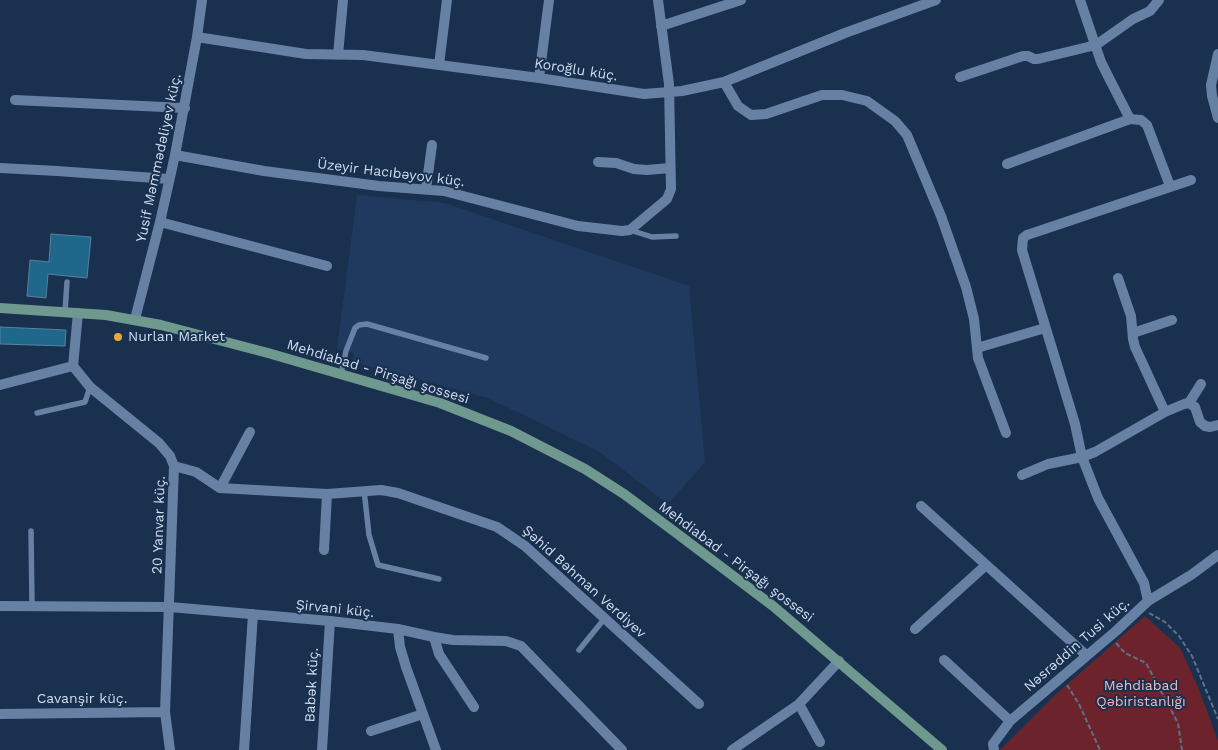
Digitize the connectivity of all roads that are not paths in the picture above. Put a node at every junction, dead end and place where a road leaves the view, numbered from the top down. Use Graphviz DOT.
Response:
graph roads {
  1 [pos="202,0"];
  2 [pos="343,0"];
  3 [pos="447,0"];
  4 [pos="549,0"];
  5 [pos="658,0"];
  6 [pos="741,0"];
  7 [pos="936,0"];
  8 [pos="1080,0"];
  9 [pos="1159,0"];
  10 [pos="661,26"];
  11 [pos="197,37"];
  12 [pos="1096,46"];
  13 [pos="1218,54"];
  14 [pos="338,55"];
  15 [pos="439,65"];
  16 [pos="960,77"];
  17 [pos="539,78"];
  18 [pos="724,82"];
  19 [pos="668,92"];
  20 [pos="15,100"];
  21 [pos="185,108"];
  22 [pos="1218,118"];
  23 [pos="1130,119"];
  24 [pos="432,145"];
  25 [pos="175,155"];
  26 [pos="598,162"];
  27 [pos="1007,164"];
  28 [pos="0,168"];
  29 [pos="670,168"];
  30 [pos="169,179"];
  31 [pos="1191,180"];
  32 [pos="1170,186"];
  33 [pos="426,189"];
  34 [pos="160,222"];
  35 [pos="630,230"];
  36 [pos="676,236"];
  37 [pos="327,266"];
  38 [pos="1118,278"];
  39 [pos="67,282"];
  40 [pos="0,308"];
  41 [pos="65,312"];
  42 [pos="78,313"];
  43 [pos="135,319"];
  44 [pos="1172,320"];
  45 [pos="1045,328"];
  46 [pos="1133,333"];
  47 [pos="977,348"];
  48 [pos="486,358"];
  49 [pos="73,366"];
  50 [pos="341,374"];
  51 [pos="1201,384"];
  52 [pos="0,385"];
  53 [pos="90,387"];
  54 [pos="1188,403"];
  55 [pos="1165,412"];
  56 [pos="37,413"];
  57 [pos="1218,425"];
  58 [pos="250,432"];
  59 [pos="1006,434"];
  60 [pos="1082,457"];
  61 [pos="174,466"];
  62 [pos="1022,475"];
  63 [pos="220,488"];
  64 [pos="364,490"];
  65 [pos="327,494"];
  66 [pos="921,506"];
  67 [pos="31,531"];
  68 [pos="324,550"];
  69 [pos="1218,555"];
  70 [pos="986,566"];
  71 [pos="439,579"];
  72 [pos="1148,601"];
  73 [pos="0,606"];
  74 [pos="32,606"];
  75 [pos="170,607"];
  76 [pos="253,614"];
  77 [pos="605,618"];
  78 [pos="330,621"];
  79 [pos="915,629"];
  80 [pos="398,630"];
  81 [pos="434,638"];
  82 [pos="578,650"];
  83 [pos="1086,655"];
  84 [pos="944,660"];
  85 [pos="840,661"];
  86 [pos="699,704"];
  87 [pos="799,704"];
  88 [pos="474,707"];
  89 [pos="165,712"];
  90 [pos="0,714"];
  91 [pos="423,714"];
  92 [pos="1010,721"];
  93 [pos="371,731"];
  94 [pos="820,742"];
  95 [pos="170,750"];
  96 [pos="244,750"];
  97 [pos="322,750"];
  98 [pos="436,750"];
  99 [pos="622,750"];
  100 [pos="732,750"];
  101 [pos="942,750"];
  102 [pos="994,750"];
  1 -- 11 [label="street, Yusif Məmmədəliyev küç."];
  2 -- 14 [label="street"];
  3 -- 15 [label="street"];
  4 -- 17 [label="street"];
  5 -- 10 [label="street"];
  6 -- 10 [label="street"];
  7 -- 18 [label="street, Koroğlu küç."];
  8 -- 12 [label="street"];
  9 -- 12 [label="street"];
  10 -- 19 [label="street"];
  11 -- 14 [label="street, Koroğlu küç."];
  11 -- 21 [label="street, Yusif Məmmədəliyev küç."];
  12 -- 16 [label="street"];
  12 -- 23 [label="street"];
  13 -- 22 [label="street"];
  14 -- 15 [label="street, Koroğlu küç."];
  15 -- 17 [label="street, Koroğlu küç."];
  17 -- 19 [label="street, Koroğlu küç."];
  18 -- 19 [label="street, Koroğlu küç."];
  18 -- 47 [label="street"];
  19 -- 29 [label="street"];
  20 -- 21 [label="street"];
  21 -- 25 [label="street, Yusif Məmmədəliyev küç."];
  23 -- 27 [label="street"];
  23 -- 32 [label="street"];
  24 -- 33 [label="street"];
  25 -- 30 [label="street, Yusif Məmmədəliyev küç."];
  25 -- 33 [label="street, Üzeyir Hacıbəyov küç."];
  26 -- 29 [label="street"];
  28 -- 30 [label="street"];
  29 -- 35 [label="street"];
  30 -- 34 [label="street, Yusif Məmmədəliyev küç."];
  31 -- 32 [label="street"];
  32 -- 45 [label="street, Nəsrəddin Tusi küç."];
  33 -- 35 [label="street, Üzeyir Hacıbəyov küç."];
  34 -- 37 [label="street"];
  34 -- 43 [label="street, Yusif Məmmədəliyev küç."];
  35 -- 36 [label="lane"];
  38 -- 46 [label="street"];
  39 -- 41 [label="lane"];
  40 -- 41 [label="main road, Mehdiabad - Pirşağı şossesi"];
  41 -- 42 [label="main road, Mehdiabad - Pirşağı şossesi"];
  42 -- 43 [label="main road, Mehdiabad - Pirşağı şossesi"];
  42 -- 49 [label="street"];
  43 -- 50 [label="main road, Mehdiabad - Pirşağı şossesi"];
  44 -- 46 [label="street"];
  45 -- 47 [label="street"];
  45 -- 60 [label="street, Nəsrəddin Tusi küç."];
  46 -- 55 [label="street"];
  47 -- 59 [label="street"];
  48 -- 50 [label="lane"];
  49 -- 52 [label="street"];
  49 -- 53 [label="street, 20 Yanvar küç."];
  50 -- 85 [label="main road, Mehdiabad - Pirşağı şossesi"];
  51 -- 54 [label="street"];
  53 -- 56 [label="lane"];
  53 -- 61 [label="street, 20 Yanvar küç."];
  54 -- 55 [label="street"];
  54 -- 57 [label="street"];
  55 -- 60 [label="street"];
  58 -- 63 [label="street"];
  60 -- 62 [label="street"];
  60 -- 72 [label="street, Nəsrəddin Tusi küç."];
  61 -- 63 [label="street"];
  61 -- 75 [label="street, 20 Yanvar küç."];
  63 -- 65 [label="street, Şəhid Bəhman Verdiyev"];
  64 -- 65 [label="street, Şəhid Bəhman Verdiyev"];
  64 -- 71 [label="lane"];
  64 -- 77 [label="street, Şəhid Bəhman Verdiyev"];
  65 -- 68 [label="street"];
  66 -- 70 [label="street"];
  67 -- 74 [label="lane"];
  69 -- 72 [label="street"];
  70 -- 79 [label="street"];
  70 -- 83 [label="street"];
  72 -- 83 [label="street, Nəsrəddin Tusi küç."];
  73 -- 74 [label="street, Şirvani küç."];
  74 -- 75 [label="street, Şirvani küç."];
  75 -- 76 [label="street, Şirvani küç."];
  75 -- 89 [label="street, 20 Yanvar küç."];
  76 -- 78 [label="street, Şirvani küç."];
  76 -- 96 [label="street"];
  77 -- 82 [label="lane"];
  77 -- 86 [label="street, Şəhid Bəhman Verdiyev"];
  78 -- 80 [label="street, Şirvani küç."];
  78 -- 97 [label="street, Babək küç."];
  80 -- 81 [label="street, Şirvani küç."];
  80 -- 91 [label="street"];
  81 -- 88 [label="street"];
  81 -- 99 [label="street, Şirvani küç."];
  83 -- 92 [label="street, Nəsrəddin Tusi küç."];
  84 -- 92 [label="street"];
  85 -- 87 [label="street"];
  85 -- 101 [label="main road, Mehdiabad - Pirşağı şossesi"];
  87 -- 94 [label="street"];
  87 -- 100 [label="street"];
  89 -- 90 [label="street, Cavanşir küç."];
  89 -- 95 [label="street, 20 Yanvar küç."];
  91 -- 93 [label="street"];
  91 -- 98 [label="street"];
  92 -- 102 [label="street, Nəsrəddin Tusi küç."];
}
